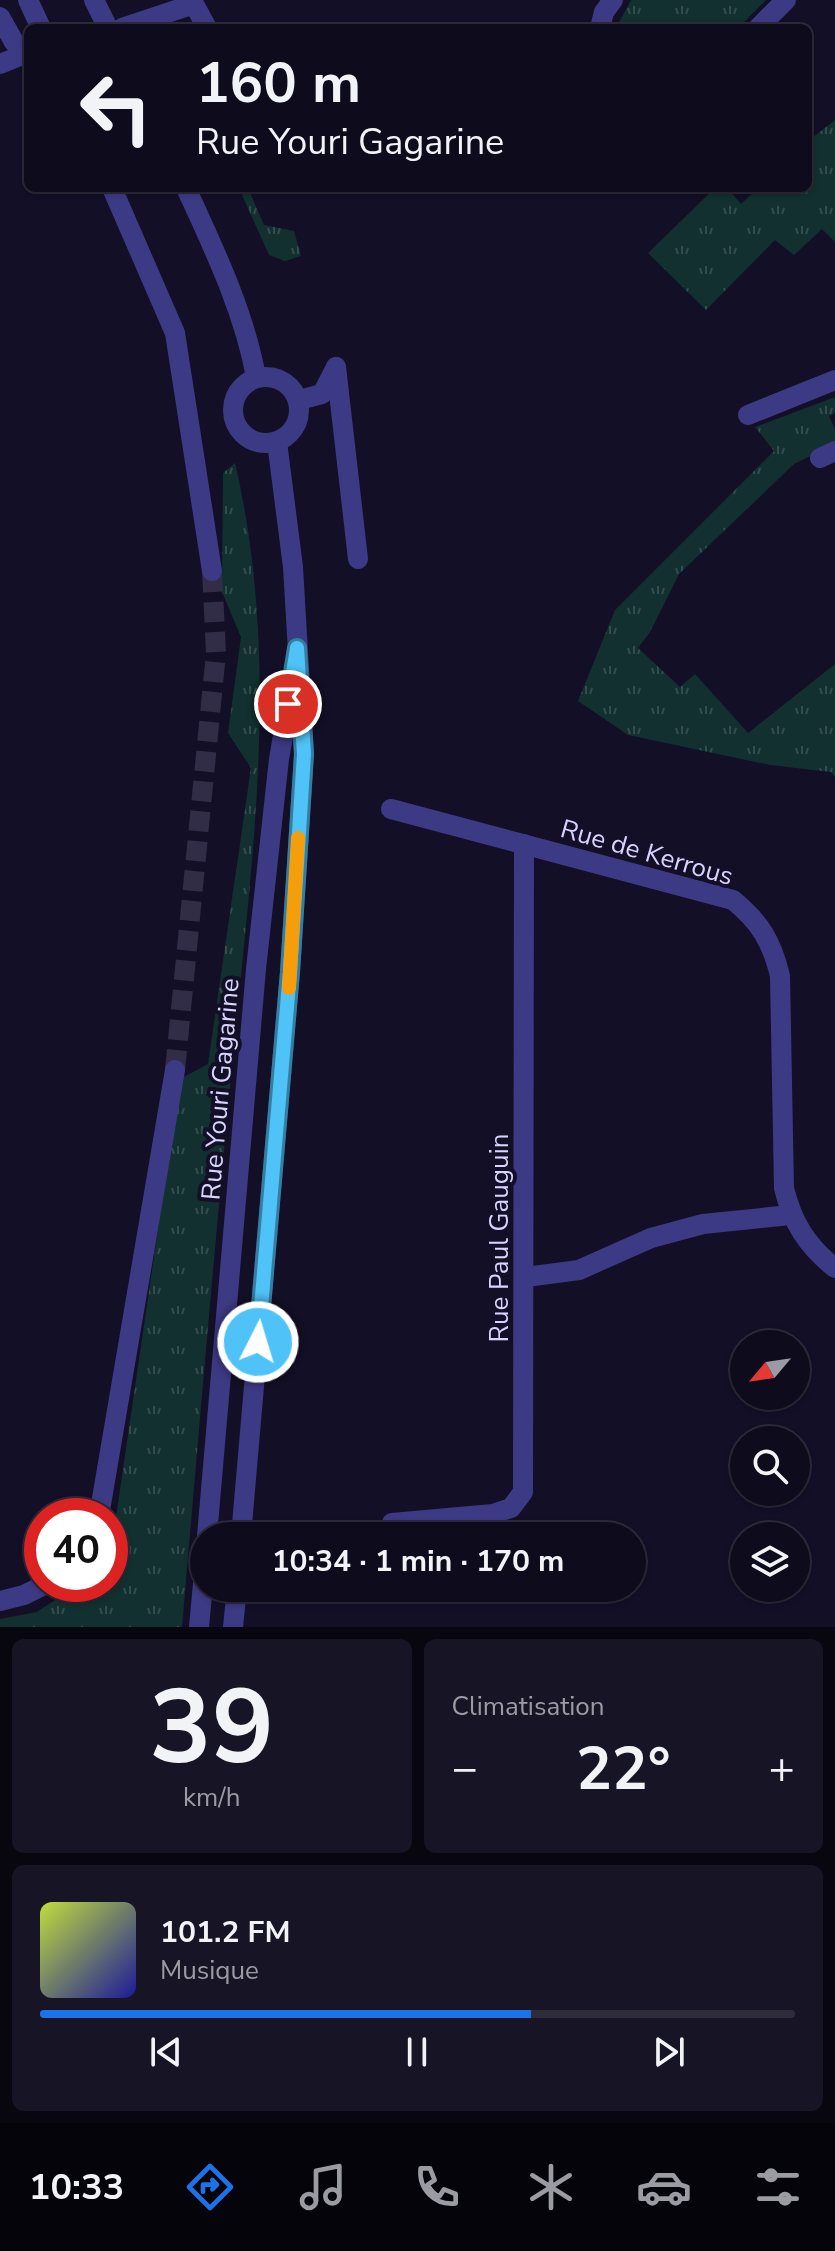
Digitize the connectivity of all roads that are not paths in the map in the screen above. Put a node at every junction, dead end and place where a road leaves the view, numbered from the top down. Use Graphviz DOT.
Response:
graph roads {
  1 [pos="28,0"];
  2 [pos="94,0"];
  3 [pos="613,0"];
  4 [pos="786,0"];
  5 [pos="0,17"];
  6 [pos="39,24"];
  7 [pos="106,24"];
  8 [pos="134,24"];
  9 [pos="205,24"];
  10 [pos="601,24"];
  11 [pos="762,24"];
  12 [pos="17,47"];
  13 [pos="0,64"];
  14 [pos="114,192"];
  15 [pos="188,192"];
  16 [pos="256,377"];
  17 [pos="835,380"];
  18 [pos="299,400"];
  19 [pos="748,415"];
  20 [pos="277,442"];
  21 [pos="358,559"];
  22 [pos="212,571"];
  23 [pos="297,648"];
  24 [pos="391,809"];
  25 [pos="524,844"];
  26 [pos="175,1070"];
  27 [pos="790,1215"];
  28 [pos="835,1268"];
  29 [pos="526,1277"];
  30 [pos="102,1498"];
  31 [pos="208,1522"];
  32 [pos="242,1522"];
  33 [pos="403,1522"];
  34 [pos="24,1595"];
  35 [pos="0,1601"];
  36 [pos="201,1602"];
  37 [pos="236,1602"];
  38 [pos="199,1627"];
  39 [pos="233,1627"];
  1 -- 6 [label="street"];
  2 -- 7 [label="street"];
  3 -- 10 [label="street"];
  4 -- 11 [label="street"];
  5 -- 12 [label="street"];
  8 -- 9 [label="street"];
  12 -- 13 [label="street"];
  14 -- 22 [label="street"];
  15 -- 16 [label="street"];
  16 -- 18 [label="street"];
  16 -- 20 [label="street"];
  17 -- 19 [label="street"];
  18 -- 20 [label="street"];
  18 -- 21 [label="street"];
  20 -- 23 [label="street, Rue Youri Gagarine"];
  23 -- 31 [label="street, Rue Youri Gagarine"];
  23 -- 32 [label="street, Rue Youri Gagarine"];
  24 -- 25 [label="street, Rue de Kerrous"];
  25 -- 27 [label="street, Rue de Kerrous"];
  25 -- 29 [label="street, Rue Paul Gauguin"];
  26 -- 30 [label="street"];
  27 -- 28 [label="street, Rue de Kerrous"];
  27 -- 29 [label="street"];
  29 -- 33 [label="street, Rue Paul Gauguin"];
  34 -- 35 [label="street"];
  36 -- 38 [label="street"];
  37 -- 39 [label="street"];
}
